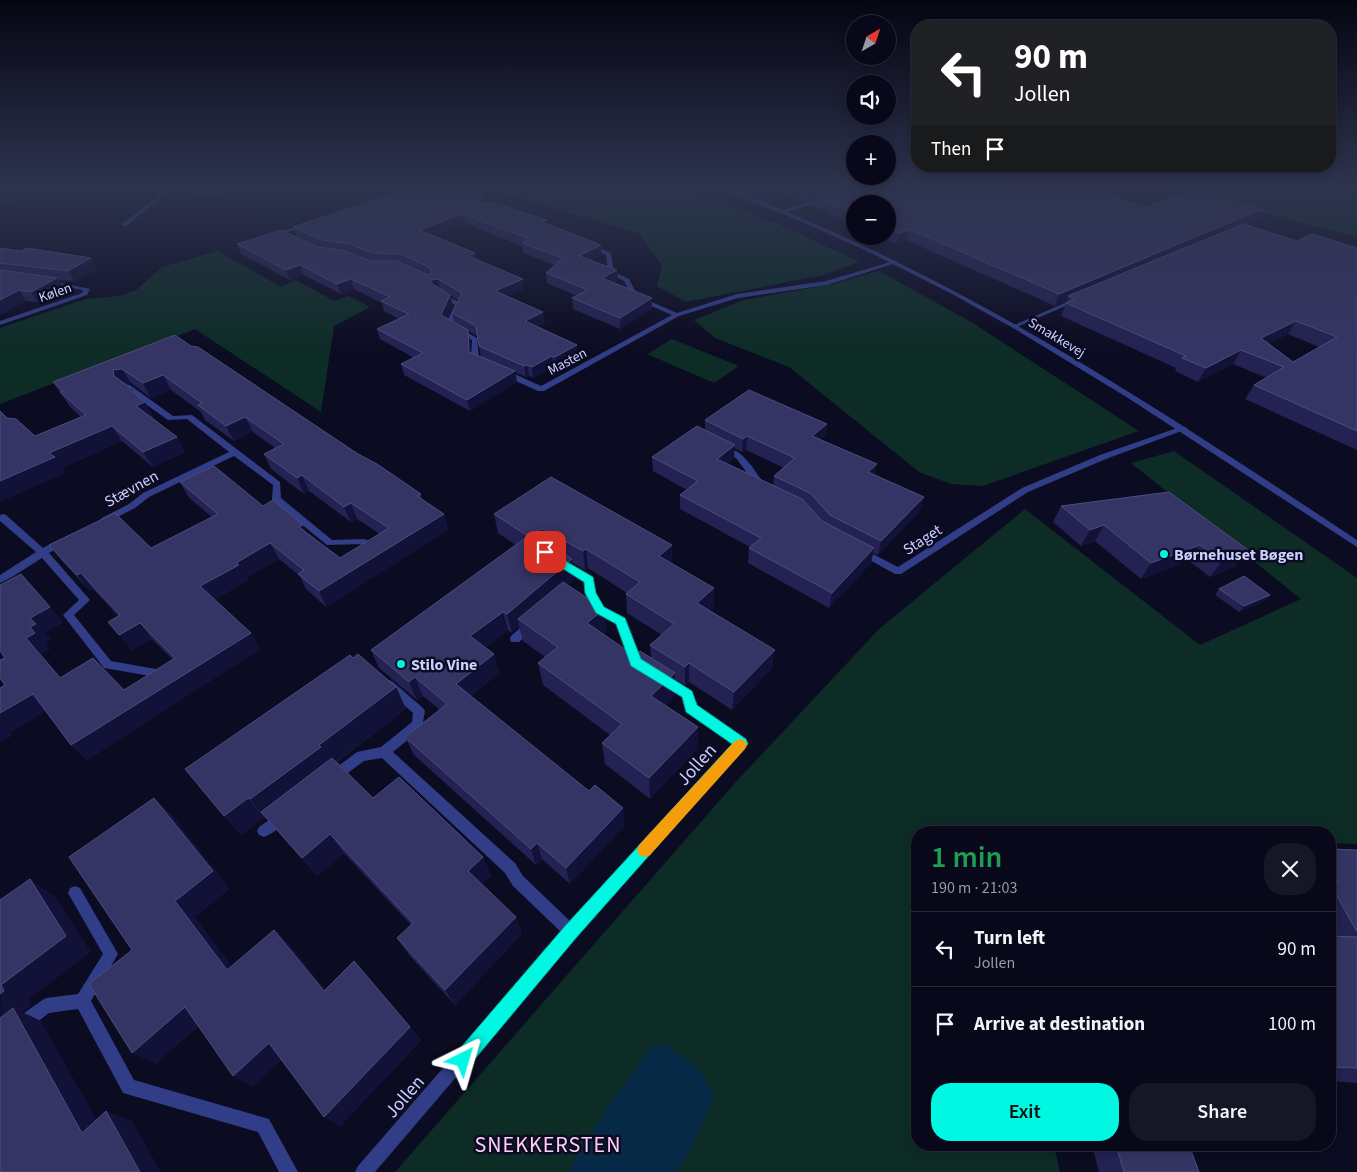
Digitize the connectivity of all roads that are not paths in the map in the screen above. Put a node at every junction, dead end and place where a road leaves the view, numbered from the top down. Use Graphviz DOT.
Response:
graph roads {
  1 [pos="584,243"];
  2 [pos="853,243"];
  3 [pos="896,262"];
  4 [pos="40,281"];
  5 [pos="437,292"];
  6 [pos="1082,298"];
  7 [pos="677,316"];
  8 [pos="0,323"];
  9 [pos="1015,326"];
  10 [pos="127,387"];
  11 [pos="1183,429"];
  12 [pos="716,445"];
  13 [pos="235,452"];
  14 [pos="772,494"];
  15 [pos="0,518"];
  16 [pos="99,523"];
  17 [pos="74,535"];
  18 [pos="364,542"];
  19 [pos="1357,544"];
  20 [pos="855,549"];
  21 [pos="42,552"];
  22 [pos="552,557"];
  23 [pos="0,579"];
  24 [pos="542,616"];
  25 [pos="514,639"];
  26 [pos="156,673"];
  27 [pos="382,679"];
  28 [pos="384,752"];
  29 [pos="324,785"];
  30 [pos="294,808"];
  31 [pos="264,831"];
  32 [pos="75,893"];
  33 [pos="571,932"];
  34 [pos="82,1001"];
  35 [pos="0,1040"];
  36 [pos="289,1172"];
  37 [pos="364,1172"];
  1 -- 7 [label="street"];
  2 -- 3 [label="street, Smakkevej"];
  3 -- 7 [label="street, Masten"];
  3 -- 9 [label="street, Smakkevej"];
  4 -- 8 [label="street, Kølen"];
  5 -- 7 [label="street, Masten"];
  6 -- 9 [label="street"];
  9 -- 11 [label="street, Smakkevej"];
  10 -- 13 [label="street"];
  11 -- 19 [label="street, Smakkevej"];
  11 -- 20 [label="street, Staget"];
  12 -- 14 [label="street"];
  13 -- 16 [label="street, Stævnen"];
  13 -- 18 [label="street"];
  15 -- 21 [label="street"];
  17 -- 21 [label="street"];
  21 -- 23 [label="street"];
  21 -- 26 [label="street"];
  22 -- 33 [label="street, Jollen"];
  24 -- 25 [label="street"];
  27 -- 28 [label="street"];
  28 -- 29 [label="street"];
  28 -- 33 [label="street"];
  30 -- 31 [label="street"];
  32 -- 34 [label="street"];
  33 -- 37 [label="street, Jollen"];
  34 -- 35 [label="street"];
  34 -- 36 [label="street"];
}
